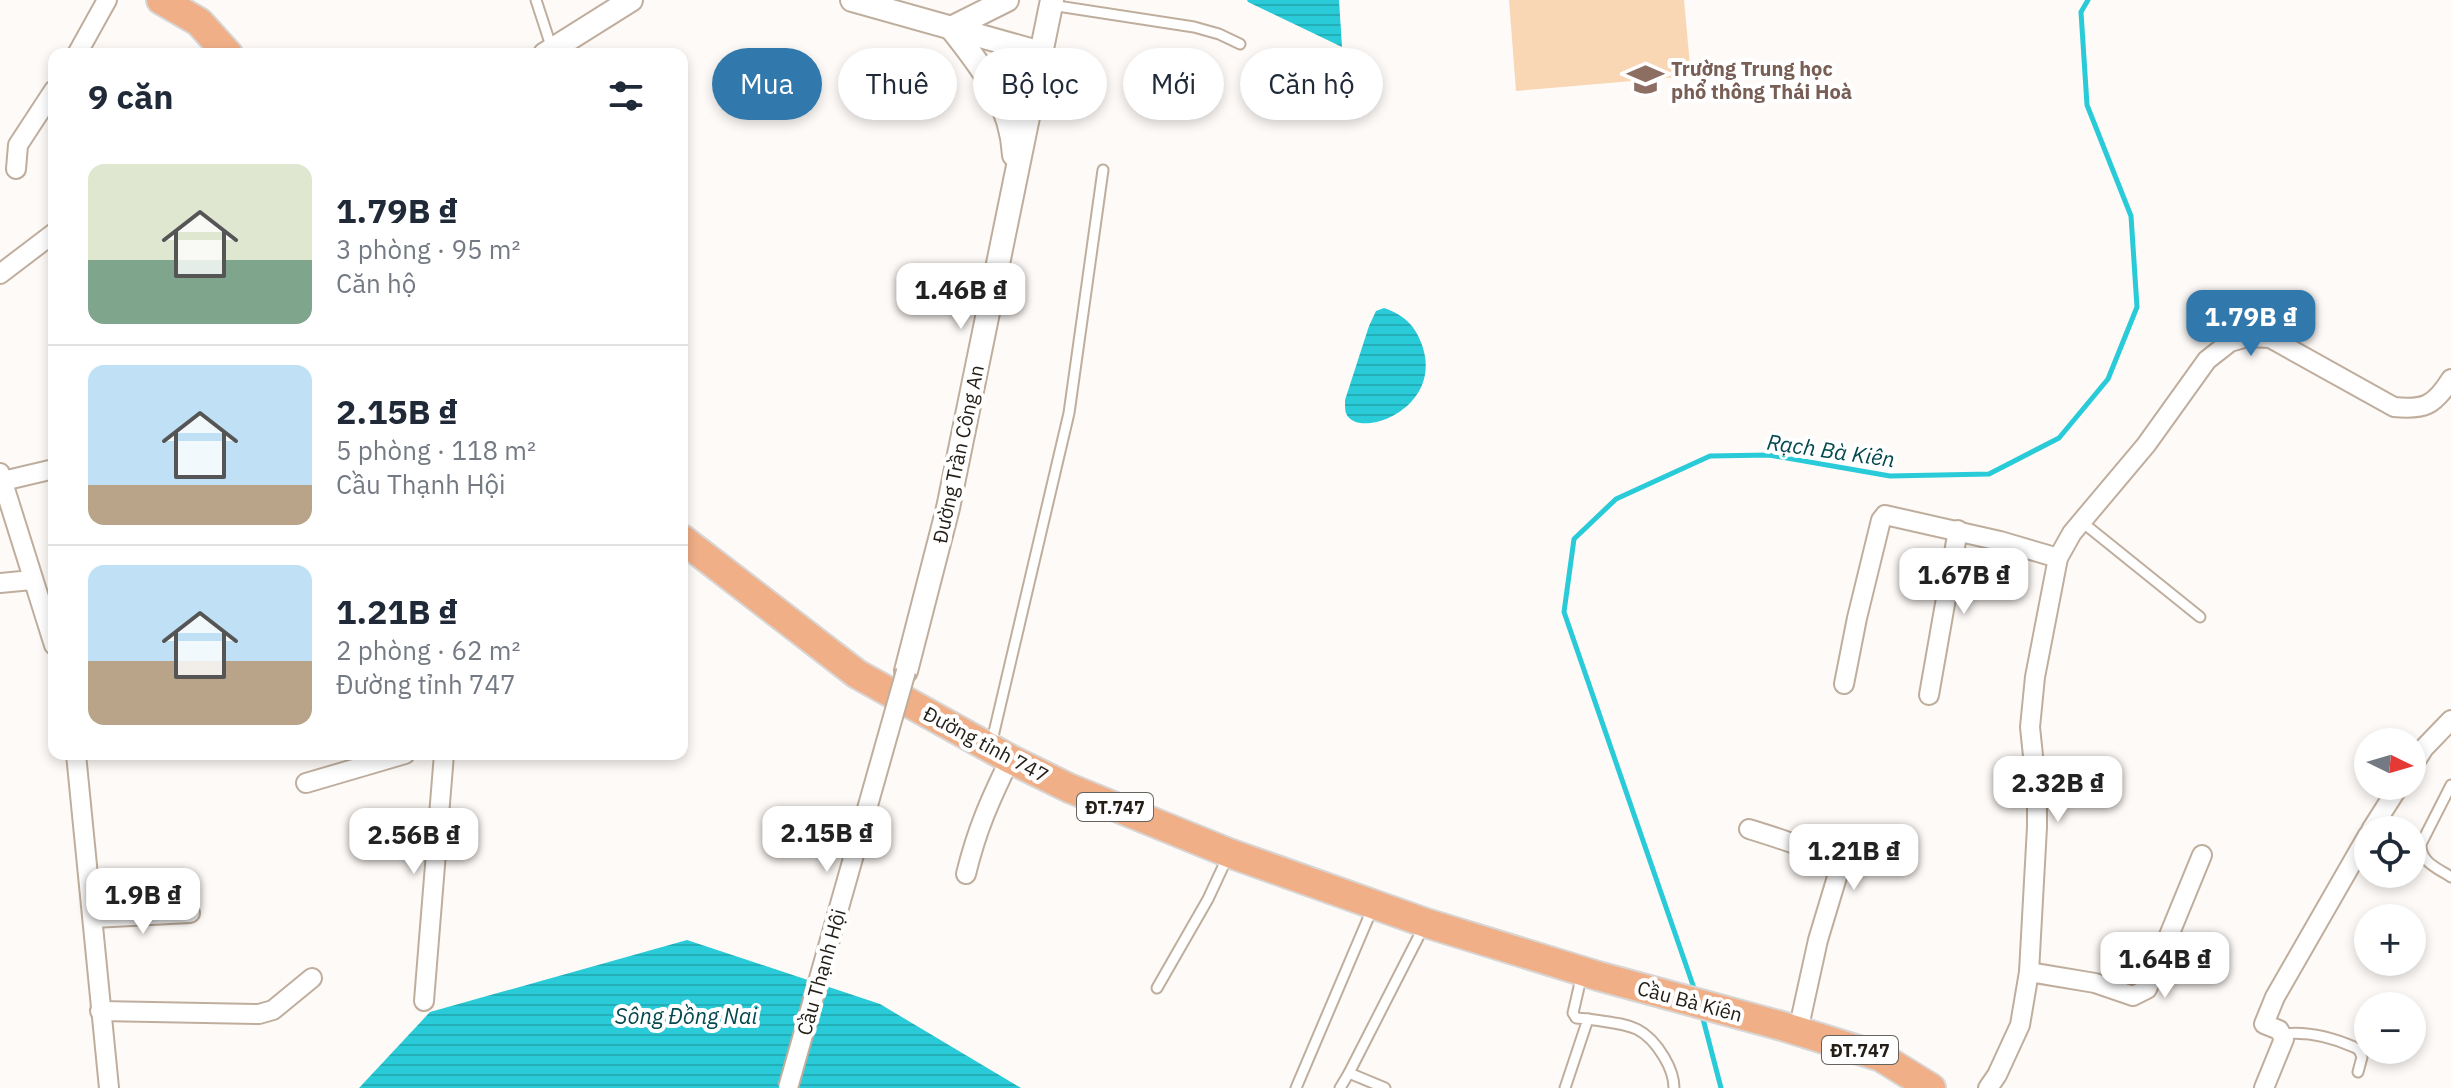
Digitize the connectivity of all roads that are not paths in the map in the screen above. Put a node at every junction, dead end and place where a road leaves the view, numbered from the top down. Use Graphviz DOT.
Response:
graph roads {
  1 [pos="107,0"];
  2 [pos="161,0"];
  3 [pos="536,0"];
  4 [pos="631,0"];
  5 [pos="852,0"];
  6 [pos="1007,0"];
  7 [pos="1051,2"];
  8 [pos="951,28"];
  9 [pos="1240,44"];
  10 [pos="80,48"];
  11 [pos="223,48"];
  12 [pos="547,48"];
  13 [pos="554,48"];
  14 [pos="1023,48"];
  15 [pos="1042,48"];
  16 [pos="48,99"];
  17 [pos="1027,120"];
  18 [pos="16,169"];
  19 [pos="1103,170"];
  20 [pos="1015,181"];
  21 [pos="48,238"];
  22 [pos="0,274"];
  23 [pos="2451,379"];
  24 [pos="48,470"];
  25 [pos="1,477"];
  26 [pos="2082,522"];
  27 [pos="1958,530"];
  28 [pos="688,544"];
  29 [pos="2058,558"];
  30 [pos="32,580"];
  31 [pos="0,583"];
  32 [pos="2200,617"];
  33 [pos="48,627"];
  34 [pos="906,671"];
  35 [pos="1844,684"];
  36 [pos="1929,695"];
  37 [pos="2451,720"];
  38 [pos="2426,746"];
  39 [pos="1000,754"];
  40 [pos="77,760"];
  41 [pos="385,760"];
  42 [pos="444,760"];
  43 [pos="306,783"];
  44 [pos="2451,785"];
  45 [pos="1749,829"];
  46 [pos="1229,853"];
  47 [pos="2202,855"];
  48 [pos="2354,860"];
  49 [pos="966,874"];
  50 [pos="2451,877"];
  51 [pos="1375,904"];
  52 [pos="190,913"];
  53 [pos="93,918"];
  54 [pos="1426,923"];
  55 [pos="2029,972"];
  56 [pos="1591,973"];
  57 [pos="312,978"];
  58 [pos="1157,988"];
  59 [pos="424,1001"];
  60 [pos="100,1011"];
  61 [pos="1588,1019"];
  62 [pos="1790,1028"];
  63 [pos="2283,1034"];
  64 [pos="2358,1072"];
  65 [pos="1349,1073"];
  66 [pos="109,1088"];
  67 [pos="788,1088"];
  68 [pos="1296,1088"];
  69 [pos="1340,1088"];
  70 [pos="1385,1088"];
  71 [pos="1565,1088"];
  72 [pos="1674,1088"];
  73 [pos="1931,1088"];
  74 [pos="1988,1088"];
  75 [pos="2264,1088"];
  1 -- 10 [label="street"];
  2 -- 11 [label="main road"];
  3 -- 12 [label="lane"];
  4 -- 13 [label="street"];
  5 -- 8 [label="street"];
  6 -- 8 [label="street"];
  7 -- 9 [label="lane"];
  7 -- 15 [label="street, Đường Trần Công An"];
  8 -- 14 [label="street"];
  8 -- 20 [label="street"];
  16 -- 18 [label="street"];
  17 -- 20 [label="street, Đường Trần Công An"];
  19 -- 39 [label="lane"];
  20 -- 34 [label="street, Đường Trần Công An"];
  21 -- 22 [label="street"];
  23 -- 26 [label="street"];
  24 -- 25 [label="street"];
  25 -- 30 [label="street"];
  26 -- 29 [label="street"];
  26 -- 32 [label="lane"];
  27 -- 29 [label="street"];
  27 -- 35 [label="street"];
  27 -- 36 [label="street"];
  28 -- 39 [label="main road, Đường tỉnh 747 / ĐT.747"];
  29 -- 55 [label="street"];
  30 -- 31 [label="street"];
  30 -- 33 [label="street"];
  34 -- 67 [label="street, Cầu Thạnh Hội, bridge"];
  37 -- 38 [label="street"];
  39 -- 46 [label="main road, Đường tỉnh 747 / ĐT.747"];
  39 -- 49 [label="street"];
  40 -- 53 [label="street"];
  41 -- 43 [label="street"];
  42 -- 59 [label="street"];
  44 -- 50 [label="lane"];
  45 -- 62 [label="street"];
  46 -- 51 [label="main road, Đường tỉnh 747 / ĐT.747"];
  46 -- 58 [label="lane"];
  47 -- 55 [label="street"];
  48 -- 63 [label="street"];
  51 -- 54 [label="main road, Đường tỉnh 747 / ĐT.747"];
  51 -- 68 [label="lane"];
  52 -- 53 [label="street"];
  53 -- 60 [label="street"];
  54 -- 56 [label="main road, Đường tỉnh 747 / ĐT.747"];
  54 -- 65 [label="lane"];
  55 -- 74 [label="street"];
  56 -- 61 [label="lane"];
  56 -- 62 [label="main road, Cầu Bà Kiên / ĐT.747"];
  57 -- 60 [label="street"];
  60 -- 66 [label="street"];
  61 -- 71 [label="lane"];
  61 -- 72 [label="lane"];
  62 -- 73 [label="main road, ĐT.747"];
  63 -- 64 [label="lane"];
  63 -- 75 [label="street"];
  65 -- 69 [label="lane"];
  65 -- 70 [label="lane"];
}
